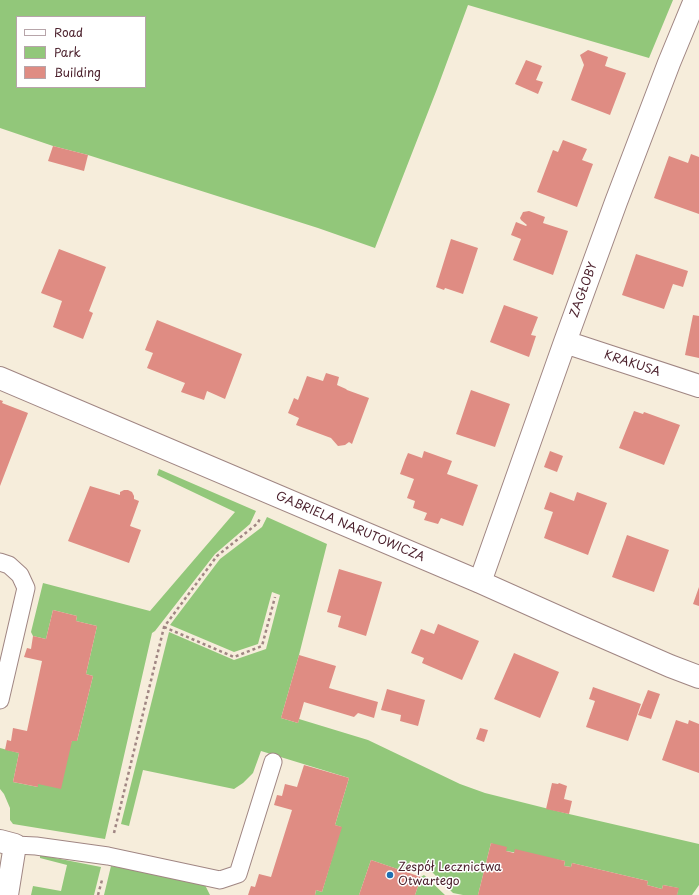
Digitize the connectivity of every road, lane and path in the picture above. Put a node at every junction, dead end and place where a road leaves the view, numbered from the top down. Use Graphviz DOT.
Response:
graph roads {
  1 [pos="695,0"];
  2 [pos="565,342"];
  3 [pos="0,378"];
  4 [pos="699,386"];
  5 [pos="258,523"];
  6 [pos="0,562"];
  7 [pos="480,582"];
  8 [pos="275,597"];
  9 [pos="164,627"];
  10 [pos="699,677"];
  11 [pos="0,700"];
  12 [pos="273,762"];
  13 [pos="8,843"];
  14 [pos="108,856"];
  15 [pos="7,895"];
  1 -- 2 [label="street, ZAGŁOBY"];
  2 -- 4 [label="street, KRAKUSA"];
  2 -- 7 [label="street, ZAGŁOBY"];
  3 -- 7 [label="street, GABRIELA NARUTOWICZA"];
  5 -- 9 [label="path"];
  6 -- 11 [label="lane"];
  7 -- 10 [label="street, GABRIELA NARUTOWICZA"];
  8 -- 9 [label="path"];
  9 -- 14 [label="path"];
  12 -- 14 [label="lane"];
  13 -- 14 [label="lane"];
  13 -- 15 [label="street"];
}
